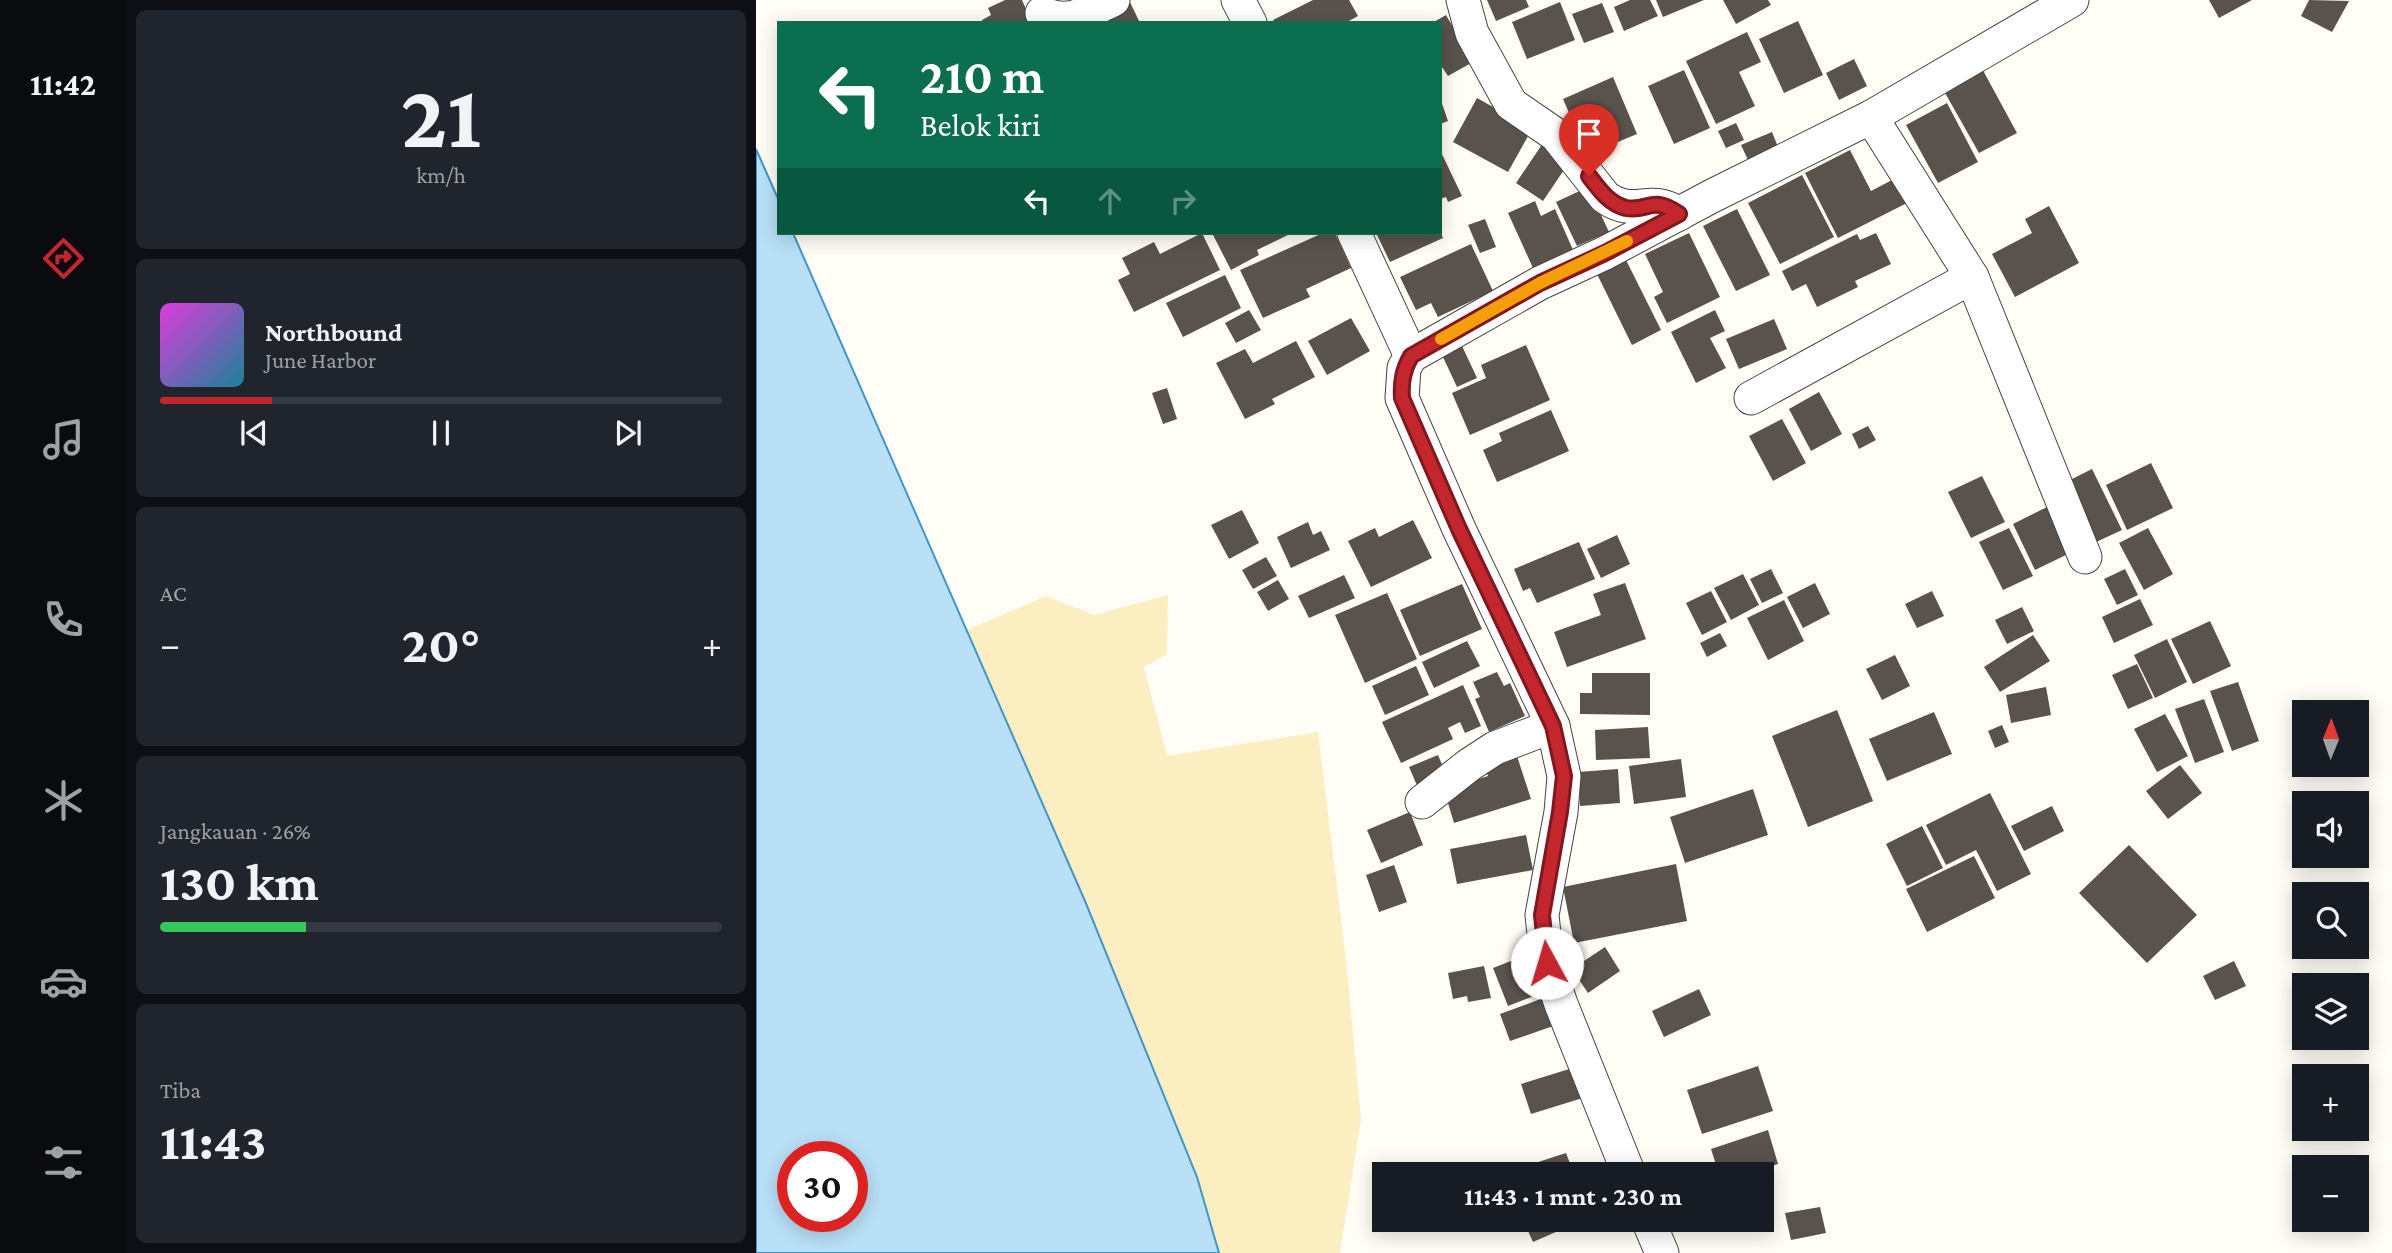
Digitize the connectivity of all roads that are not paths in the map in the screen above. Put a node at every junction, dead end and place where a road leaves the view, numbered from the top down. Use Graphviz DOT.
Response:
graph roads {
  1 [pos="1113,0"];
  2 [pos="1238,0"];
  3 [pos="1463,0"];
  4 [pos="2071,0"];
  5 [pos="1042,13"];
  6 [pos="1249,21"];
  7 [pos="1871,117"];
  8 [pos="1679,214"];
  9 [pos="1355,235"];
  10 [pos="1972,277"];
  11 [pos="1411,356"];
  12 [pos="1751,398"];
  13 [pos="2085,557"];
  14 [pos="1553,726"];
  15 [pos="1422,802"];
  16 [pos="1624,1162"];
  17 [pos="1653,1232"];
  18 [pos="1662,1253"];
  1 -- 5 [label="street"];
  2 -- 6 [label="street"];
  3 -- 8 [label="street"];
  4 -- 7 [label="street"];
  7 -- 8 [label="street"];
  7 -- 10 [label="street"];
  8 -- 11 [label="street"];
  9 -- 11 [label="street"];
  10 -- 12 [label="street"];
  10 -- 13 [label="street"];
  11 -- 14 [label="street"];
  14 -- 15 [label="street"];
  14 -- 16 [label="street"];
  17 -- 18 [label="street"];
}
